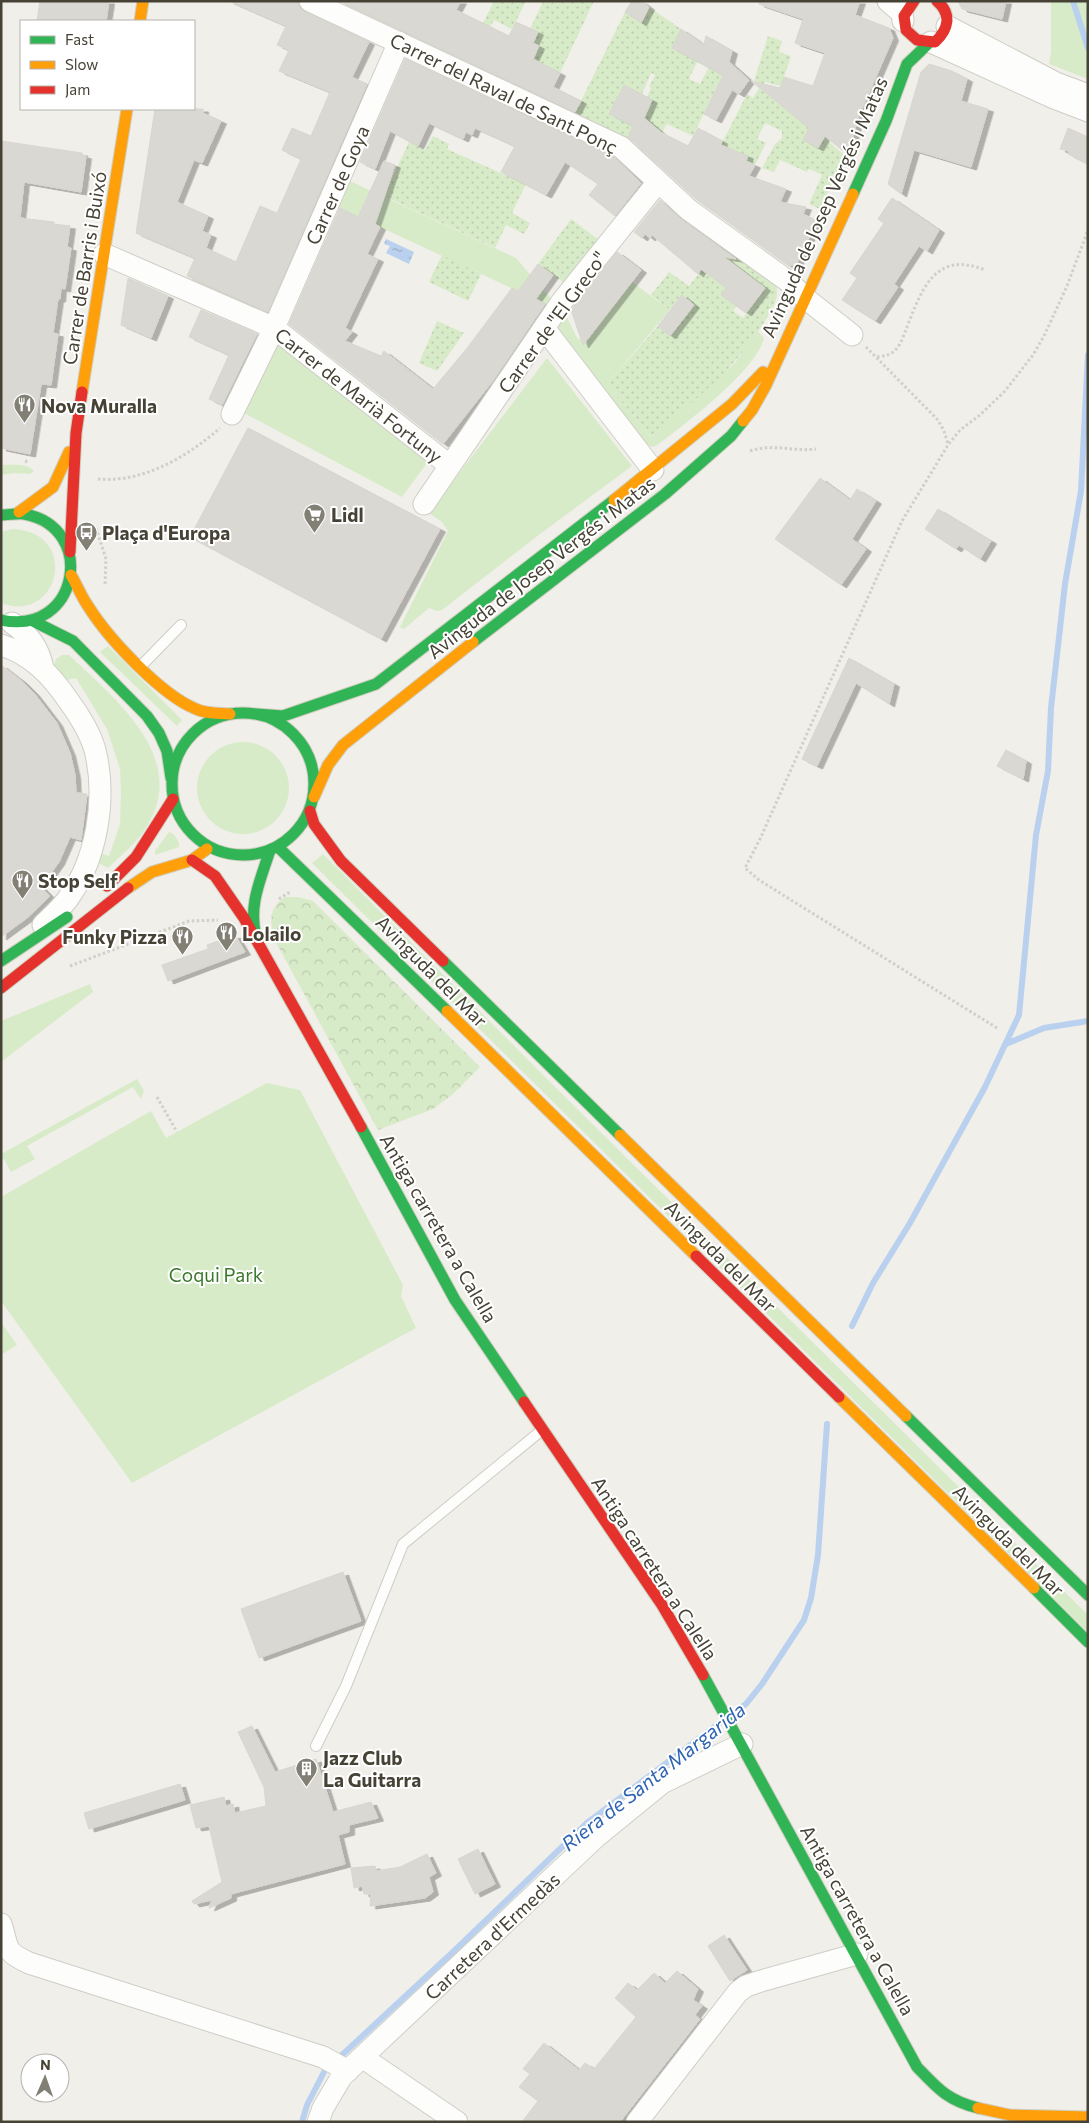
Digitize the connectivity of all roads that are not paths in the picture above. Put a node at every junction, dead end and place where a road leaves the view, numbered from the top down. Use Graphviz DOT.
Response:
graph roads {
  1 [pos="143,1"];
  2 [pos="310,1"];
  3 [pos="888,1"];
  4 [pos="914,1"];
  5 [pos="937,1"];
  6 [pos="945,13"];
  7 [pos="140,20"];
  8 [pos="906,36"];
  9 [pos="399,42"];
  10 [pos="930,42"];
  11 [pos="902,75"];
  12 [pos="1080,92"];
  13 [pos="127,110"];
  14 [pos="1088,111"];
  15 [pos="658,182"];
  16 [pos="104,254"];
  17 [pos="805,298"];
  18 [pos="274,328"];
  19 [pos="544,328"];
  20 [pos="852,335"];
  21 [pos="778,354"];
  22 [pos="232,414"];
  23 [pos="76,433"];
  24 [pos="449,465"];
  25 [pos="653,470"];
  26 [pos="424,504"];
  27 [pos="19,512"];
  28 [pos="1,515"];
  29 [pos="70,552"];
  30 [pos="71,575"];
  31 [pos="14,621"];
  32 [pos="180,625"];
  33 [pos="1,646"];
  34 [pos="142,666"];
  35 [pos="43,668"];
  36 [pos="230,714"];
  37 [pos="256,714"];
  38 [pos="172,783"];
  39 [pos="314,797"];
  40 [pos="174,799"];
  41 [pos="310,811"];
  42 [pos="211,848"];
  43 [pos="274,849"];
  44 [pos="192,860"];
  45 [pos="215,876"];
  46 [pos="97,894"];
  47 [pos="75,910"];
  48 [pos="248,918"];
  49 [pos="23,945"];
  50 [pos="1,961"];
  51 [pos="1,988"];
  52 [pos="543,1429"];
  53 [pos="1088,1595"];
  54 [pos="1088,1642"];
  55 [pos="739,1740"];
  56 [pos="316,1746"];
  57 [pos="1,1924"];
  58 [pos="857,1954"];
  59 [pos="355,2064"];
  60 [pos="1088,2117"];
  61 [pos="318,2122"];
  62 [pos="457,2122"];
  63 [pos="637,2122"];
  1 -- 7 [label="street"];
  2 -- 9 [label="street, Carrer del Raval de Sant Ponç"];
  3 -- 8 [label="street"];
  4 -- 8 [label="street"];
  5 -- 6 [label="street"];
  6 -- 10 [label="street, Avinguda de Josep Vergés i Matas"];
  6 -- 12 [label="street"];
  8 -- 10 [label="street"];
  8 -- 11 [label="street, Avinguda de Josep Vergés i Matas"];
  9 -- 15 [label="street, Carrer del Raval de Sant Ponç"];
  9 -- 18 [label="street, Carrer de Goya"];
  10 -- 11 [label="street, Avinguda de Josep Vergés i Matas"];
  10 -- 14 [label="street"];
  11 -- 17 [label="street, Avinguda de Josep Vergés i Matas"];
  13 -- 16 [label="street, Carrer de Barris i Buixó"];
  15 -- 17 [label="street, Carrer del Raval de Sant Ponç"];
  15 -- 19 [label="street, Carrer de \"El Greco\""];
  16 -- 18 [label="street, Carrer de Marià Fortuny"];
  16 -- 23 [label="street, Carrer de Barris i Buixó"];
  17 -- 20 [label="street, Carrer del Raval de Sant Ponç"];
  17 -- 21 [label="street, Avinguda de Josep Vergés i Matas"];
  18 -- 22 [label="street, Carrer de Goya"];
  18 -- 24 [label="street, Carrer de Marià Fortuny"];
  19 -- 24 [label="street, Carrer de \"El Greco\""];
  19 -- 25 [label="street"];
  21 -- 25 [label="street, Avinguda de Josep Vergés i Matas"];
  21 -- 39 [label="street, Avinguda de Josep Vergés i Matas"];
  23 -- 27 [label="street, Carrer de Barris i Buixó"];
  23 -- 29 [label="street, Carrer de Barris i Buixó"];
  24 -- 26 [label="street, Carrer de \"El Greco\""];
  25 -- 37 [label="street, Avinguda de Josep Vergés i Matas"];
  27 -- 28 [label="street"];
  27 -- 29 [label="street"];
  29 -- 30 [label="street, Carrer de Barris i Buixó"];
  30 -- 31 [label="street"];
  30 -- 34 [label="street"];
  31 -- 35 [label="street"];
  31 -- 38 [label="street"];
  32 -- 34 [label="lane"];
  33 -- 35 [label="street"];
  34 -- 36 [label="street"];
  35 -- 49 [label="street"];
  36 -- 37 [label="street"];
  36 -- 38 [label="street"];
  37 -- 39 [label="street"];
  38 -- 40 [label="street"];
  39 -- 41 [label="street"];
  40 -- 42 [label="street"];
  40 -- 46 [label="street"];
  41 -- 43 [label="street"];
  41 -- 53 [label="street, Avinguda del Mar"];
  42 -- 43 [label="street"];
  42 -- 44 [label="street"];
  42 -- 45 [label="street"];
  43 -- 48 [label="street, Antiga carretera a Calella"];
  43 -- 54 [label="street, Avinguda del Mar"];
  44 -- 45 [label="street"];
  44 -- 51 [label="street"];
  45 -- 48 [label="street, Antiga carretera a Calella"];
  47 -- 49 [label="street"];
  48 -- 52 [label="street, Antiga carretera a Calella"];
  49 -- 50 [label="street"];
  52 -- 55 [label="street, Antiga carretera a Calella"];
  52 -- 56 [label="lane"];
  55 -- 58 [label="street, Antiga carretera a Calella"];
  55 -- 59 [label="street, Carretera d'Ermedàs"];
  57 -- 59 [label="street"];
  58 -- 60 [label="street, Antiga carretera a Calella"];
  58 -- 63 [label="street"];
  59 -- 61 [label="street, Carretera d'Ermedàs"];
  59 -- 62 [label="street"];
}
